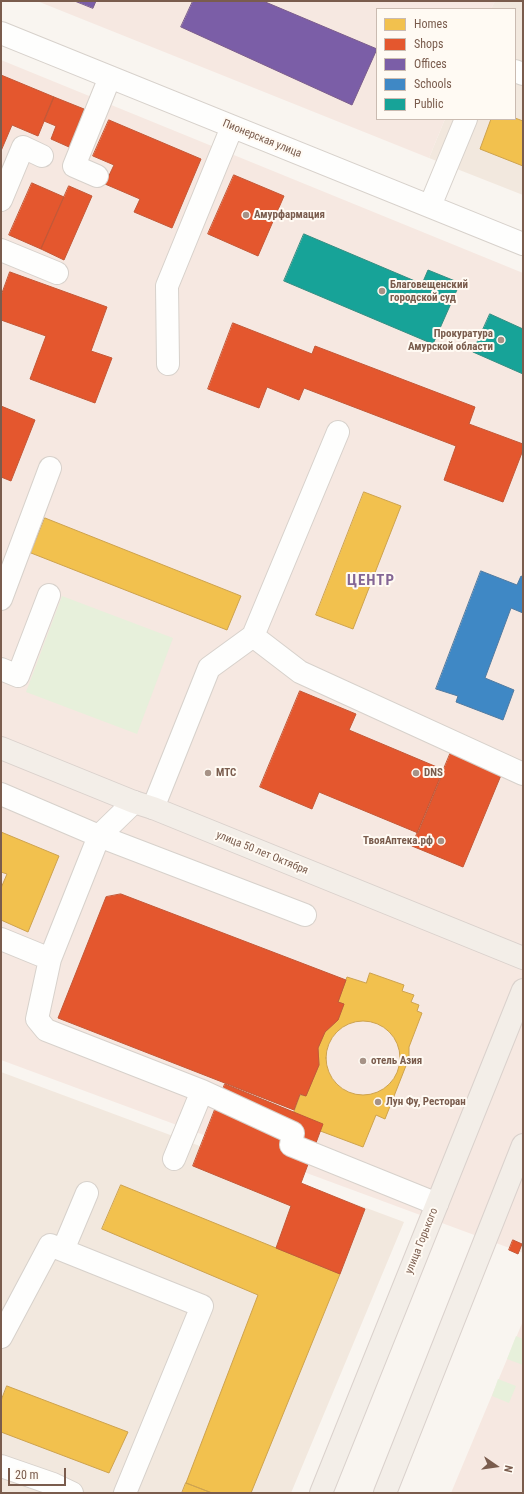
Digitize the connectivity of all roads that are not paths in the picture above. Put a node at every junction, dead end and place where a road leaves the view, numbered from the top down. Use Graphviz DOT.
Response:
graph roads {
  1 [pos="1,33"];
  2 [pos="110,77"];
  3 [pos="466,120"];
  4 [pos="232,127"];
  5 [pos="42,156"];
  6 [pos="97,176"];
  7 [pos="1,200"];
  8 [pos="430,206"];
  9 [pos="523,244"];
  10 [pos="1,250"];
  11 [pos="58,273"];
  12 [pos="168,364"];
  13 [pos="338,432"];
  14 [pos="50,468"];
  15 [pos="49,595"];
  16 [pos="1,599"];
  17 [pos="253,636"];
  18 [pos="1,669"];
  19 [pos="1,748"];
  20 [pos="523,774"];
  21 [pos="1,794"];
  22 [pos="143,805"];
  23 [pos="99,836"];
  24 [pos="305,915"];
  25 [pos="1,939"];
  26 [pos="523,958"];
  27 [pos="50,959"];
  28 [pos="523,990"];
  29 [pos="202,1091"];
  30 [pos="523,1145"];
  31 [pos="174,1159"];
  32 [pos="87,1193"];
  33 [pos="437,1204"];
  34 [pos="63,1250"];
  35 [pos="1,1337"];
  36 [pos="1,1466"];
  37 [pos="58,1490"];
  38 [pos="124,1493"];
  39 [pos="321,1493"];
  40 [pos="385,1493"];
  1 -- 2 [label="street, Пионерская улица"];
  2 -- 4 [label="street, Пионерская улица"];
  2 -- 6 [label="street"];
  3 -- 8 [label="street"];
  4 -- 8 [label="street, Пионерская улица"];
  4 -- 12 [label="street"];
  5 -- 7 [label="street"];
  8 -- 9 [label="street, Пионерская улица"];
  10 -- 11 [label="street"];
  13 -- 17 [label="street"];
  14 -- 16 [label="street"];
  15 -- 18 [label="street"];
  17 -- 20 [label="street"];
  17 -- 22 [label="street"];
  19 -- 22 [label="main road, улица 50 лет Октября"];
  21 -- 23 [label="street"];
  22 -- 23 [label="street"];
  22 -- 26 [label="main road, улица 50 лет Октября"];
  23 -- 24 [label="street"];
  23 -- 27 [label="street"];
  25 -- 27 [label="street"];
  27 -- 29 [label="street"];
  28 -- 33 [label="main road, улица Горького"];
  29 -- 31 [label="street"];
  29 -- 33 [label="street"];
  30 -- 40 [label="main road"];
  32 -- 34 [label="street"];
  33 -- 39 [label="main road, улица Горького"];
  34 -- 35 [label="street"];
  34 -- 38 [label="street"];
  36 -- 37 [label="street"];
}
